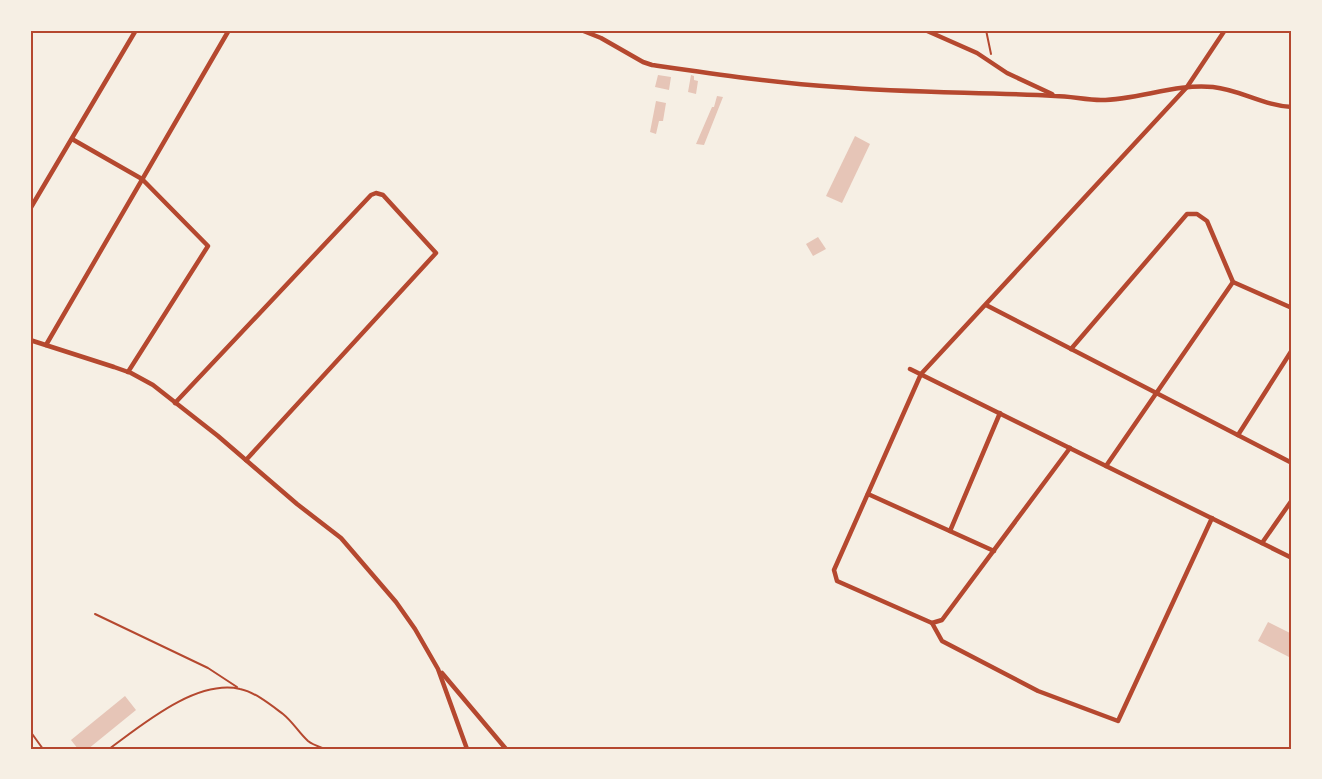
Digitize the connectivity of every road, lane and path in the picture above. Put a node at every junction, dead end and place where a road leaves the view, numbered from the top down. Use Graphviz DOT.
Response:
graph roads {
  1 [pos="136,30"];
  2 [pos="230,30"];
  3 [pos="581,30"];
  4 [pos="925,30"];
  5 [pos="986,30"];
  6 [pos="1225,30"];
  7 [pos="992,63"];
  8 [pos="1187,87"];
  9 [pos="1055,96"];
  10 [pos="1291,106"];
  11 [pos="72,139"];
  12 [pos="142,179"];
  13 [pos="30,209"];
  14 [pos="1233,282"];
  15 [pos="986,305"];
  16 [pos="1292,308"];
  17 [pos="30,340"];
  18 [pos="46,345"];
  19 [pos="1071,349"];
  20 [pos="1292,350"];
  21 [pos="910,369"];
  22 [pos="128,372"];
  23 [pos="921,374"];
  24 [pos="1156,393"];
  25 [pos="175,403"];
  26 [pos="1000,413"];
  27 [pos="1238,435"];
  28 [pos="1070,448"];
  29 [pos="246,460"];
  30 [pos="1292,464"];
  31 [pos="1106,466"];
  32 [pos="868,494"];
  33 [pos="1292,500"];
  34 [pos="1212,518"];
  35 [pos="950,531"];
  36 [pos="1262,543"];
  37 [pos="993,551"];
  38 [pos="1292,558"];
  39 [pos="94,614"];
  40 [pos="932,623"];
  41 [pos="438,669"];
  42 [pos="240,689"];
  43 [pos="30,731"];
  44 [pos="43,749"];
  45 [pos="109,749"];
  46 [pos="325,749"];
  47 [pos="467,749"];
  48 [pos="506,749"];
  1 -- 11 [label="street"];
  2 -- 12 [label="street"];
  3 -- 9 [label="street"];
  4 -- 7 [label="street"];
  5 -- 7 [label="path"];
  6 -- 8 [label="street"];
  7 -- 9 [label="street"];
  8 -- 9 [label="street"];
  8 -- 10 [label="street"];
  8 -- 15 [label="street"];
  11 -- 12 [label="street"];
  11 -- 13 [label="street"];
  12 -- 18 [label="street"];
  12 -- 22 [label="street"];
  14 -- 16 [label="street"];
  14 -- 19 [label="street"];
  14 -- 24 [label="street"];
  15 -- 19 [label="street"];
  15 -- 23 [label="street"];
  17 -- 18 [label="street"];
  18 -- 22 [label="street"];
  19 -- 24 [label="street"];
  20 -- 27 [label="street"];
  21 -- 23 [label="street"];
  22 -- 25 [label="street"];
  23 -- 26 [label="street"];
  23 -- 32 [label="street"];
  24 -- 27 [label="street"];
  24 -- 31 [label="street"];
  25 -- 29 [label="street"];
  25 -- 29 [label="street"];
  26 -- 28 [label="street"];
  26 -- 35 [label="street"];
  27 -- 30 [label="street"];
  28 -- 31 [label="street"];
  28 -- 37 [label="street"];
  29 -- 41 [label="street"];
  31 -- 34 [label="street"];
  32 -- 35 [label="street"];
  32 -- 40 [label="street"];
  33 -- 36 [label="street"];
  34 -- 36 [label="street"];
  34 -- 40 [label="street"];
  35 -- 37 [label="street"];
  36 -- 38 [label="street"];
  37 -- 40 [label="street"];
  39 -- 42 [label="path"];
  41 -- 47 [label="street"];
  41 -- 48 [label="street"];
  42 -- 45 [label="path"];
  42 -- 46 [label="path"];
  43 -- 44 [label="path"];
}
